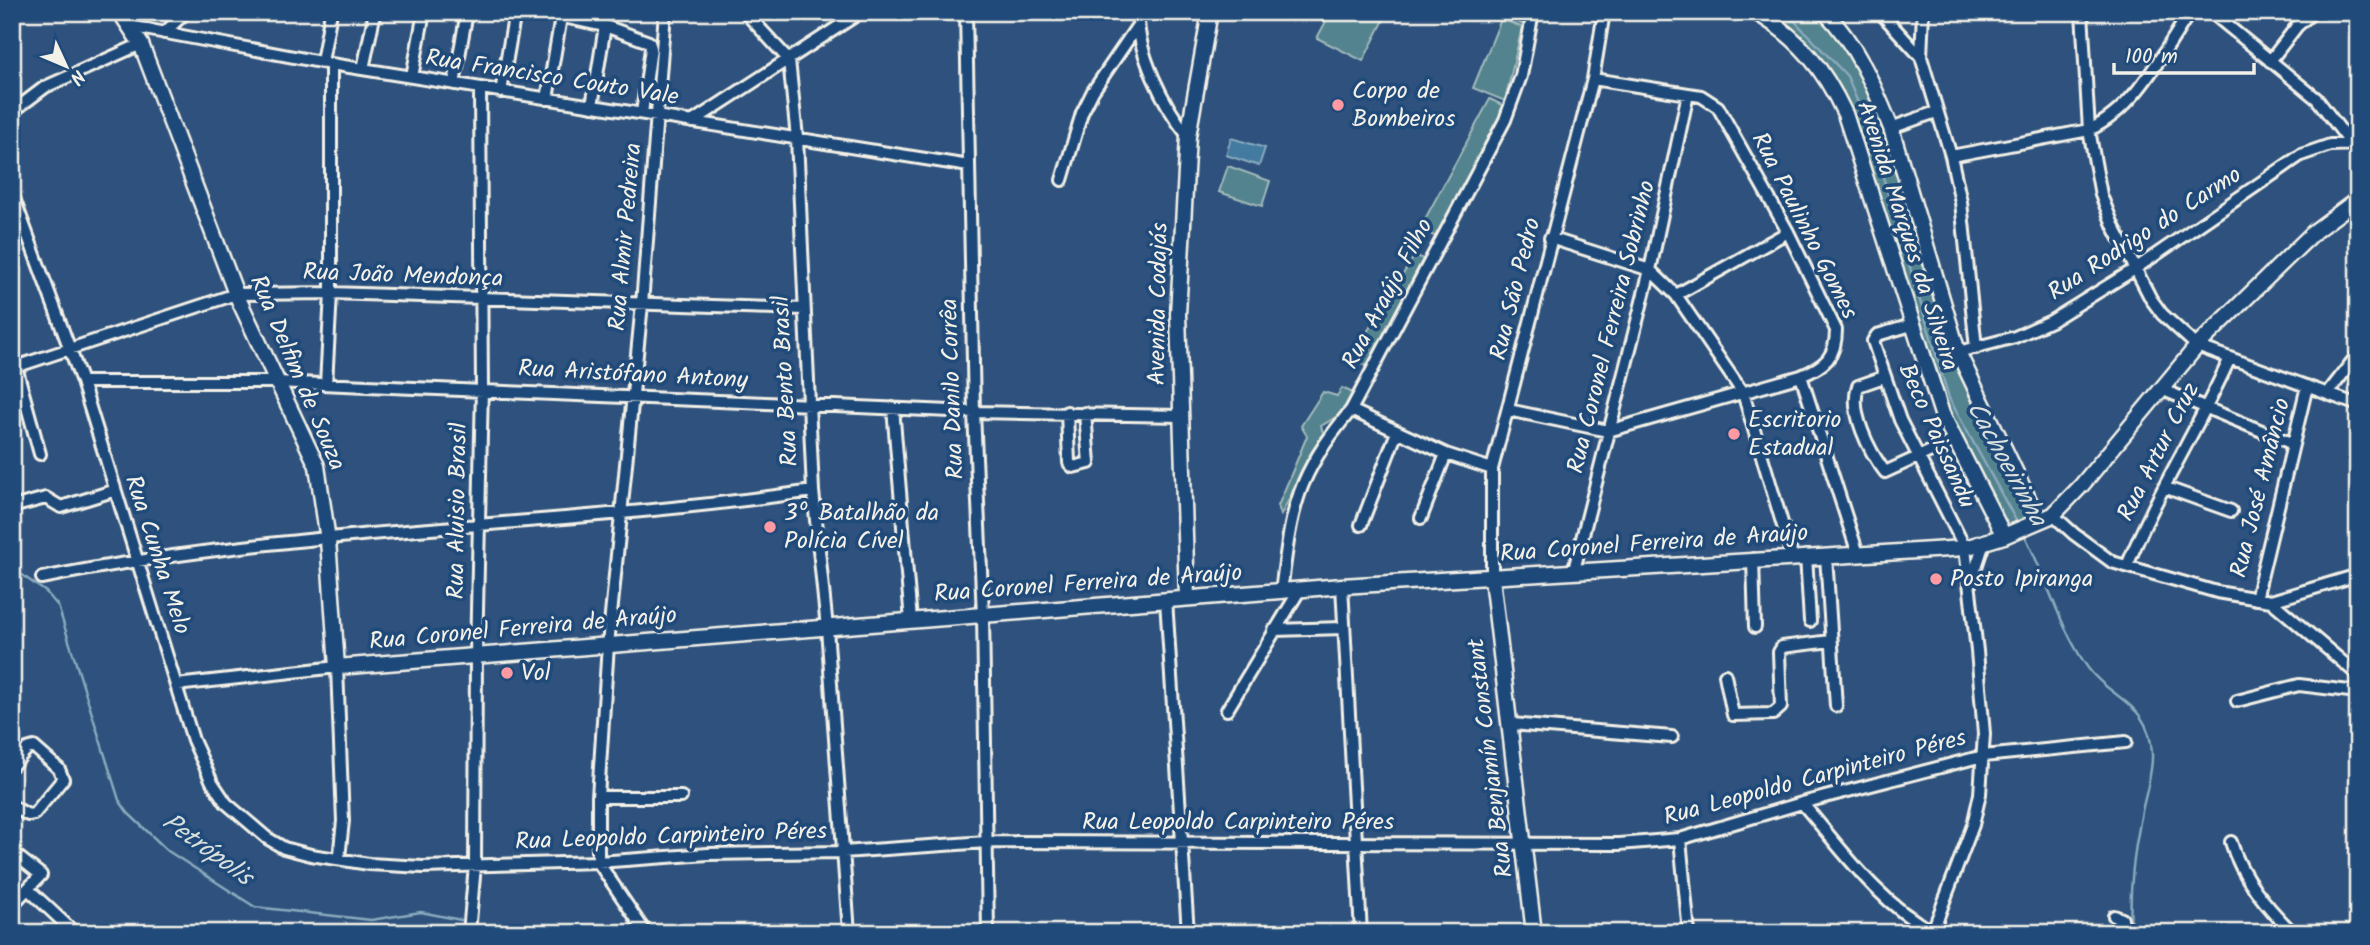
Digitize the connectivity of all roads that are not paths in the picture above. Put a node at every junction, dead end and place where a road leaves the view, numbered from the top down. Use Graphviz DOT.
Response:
graph roads {
  1 [pos="120,12"];
  2 [pos="186,12"];
  3 [pos="331,12"];
  4 [pos="375,12"];
  5 [pos="425,12"];
  6 [pos="467,12"];
  7 [pos="515,12"];
  8 [pos="541,12"];
  9 [pos="665,12"];
  10 [pos="745,12"];
  11 [pos="861,12"];
  12 [pos="966,12"];
  13 [pos="1138,12"];
  14 [pos="1210,12"];
  15 [pos="1533,12"];
  16 [pos="1604,12"];
  17 [pos="1755,12"];
  18 [pos="1825,12"];
  19 [pos="1880,12"];
  20 [pos="1923,12"];
  21 [pos="2082,12"];
  22 [pos="2190,12"];
  23 [pos="2211,12"];
  24 [pos="2313,12"];
  25 [pos="561,17"];
  26 [pos="1138,25"];
  27 [pos="130,26"];
  28 [pos="605,26"];
  29 [pos="164,33"];
  30 [pos="141,44"];
  31 [pos="1921,57"];
  32 [pos="789,60"];
  33 [pos="2270,61"];
  34 [pos="326,63"];
  35 [pos="363,69"];
  36 [pos="412,77"];
  37 [pos="1593,79"];
  38 [pos="454,85"];
  39 [pos="480,89"];
  40 [pos="501,92"];
  41 [pos="1688,94"];
  42 [pos="547,99"];
  43 [pos="592,106"];
  44 [pos="12,112"];
  45 [pos="642,113"];
  46 [pos="1936,113"];
  47 [pos="657,116"];
  48 [pos="692,122"];
  49 [pos="1891,128"];
  50 [pos="2089,130"];
  51 [pos="1188,136"];
  52 [pos="797,138"];
  53 [pos="2355,148"];
  54 [pos="1951,156"];
  55 [pos="969,166"];
  56 [pos="1062,180"];
  57 [pos="12,193"];
  58 [pos="2358,199"];
  59 [pos="1788,232"];
  60 [pos="1550,238"];
  61 [pos="2135,269"];
  62 [pos="1650,270"];
  63 [pos="331,293"];
  64 [pos="236,294"];
  65 [pos="1676,295"];
  66 [pos="482,299"];
  67 [pos="642,304"];
  68 [pos="804,309"];
  69 [pos="1912,325"];
  70 [pos="2197,346"];
  71 [pos="1976,348"];
  72 [pos="71,350"];
  73 [pos="1958,352"];
  74 [pos="2358,354"];
  75 [pos="2230,358"];
  76 [pos="14,368"];
  77 [pos="1801,376"];
  78 [pos="1884,377"];
  79 [pos="82,382"];
  80 [pos="275,382"];
  81 [pos="326,384"];
  82 [pos="2307,386"];
  83 [pos="482,388"];
  84 [pos="2161,389"];
  85 [pos="1743,393"];
  86 [pos="2328,393"];
  87 [pos="633,396"];
  88 [pos="808,404"];
  89 [pos="2358,405"];
  90 [pos="893,408"];
  91 [pos="1351,410"];
  92 [pos="1508,410"];
  93 [pos="2207,410"];
  94 [pos="974,412"];
  95 [pos="1067,412"];
  96 [pos="1085,413"];
  97 [pos="1181,416"];
  98 [pos="1608,431"];
  99 [pos="1397,432"];
  100 [pos="1953,441"];
  101 [pos="2293,444"];
  102 [pos="1446,453"];
  103 [pos="40,454"];
  104 [pos="1918,457"];
  105 [pos="1492,470"];
  106 [pos="2164,487"];
  107 [pos="113,491"];
  108 [pos="813,491"];
  109 [pos="12,507"];
  110 [pos="2231,511"];
  111 [pos="622,512"];
  112 [pos="1421,518"];
  113 [pos="2042,519"];
  114 [pos="478,524"];
  115 [pos="1361,525"];
  116 [pos="2008,534"];
  117 [pos="328,540"];
  118 [pos="1984,543"];
  119 [pos="1965,548"];
  120 [pos="1858,554"];
  121 [pos="1826,555"];
  122 [pos="1799,556"];
  123 [pos="136,559"];
  124 [pos="1753,559"];
  125 [pos="2127,566"];
  126 [pos="1574,570"];
  127 [pos="2357,574"];
  128 [pos="42,578"];
  129 [pos="1492,578"];
  130 [pos="1342,586"];
  131 [pos="1969,587"];
  132 [pos="1299,591"];
  133 [pos="1281,592"];
  134 [pos="1187,598"];
  135 [pos="2256,599"];
  136 [pos="1166,600"];
  137 [pos="2271,601"];
  138 [pos="983,615"];
  139 [pos="911,621"];
  140 [pos="1810,621"];
  141 [pos="1755,626"];
  142 [pos="827,628"];
  143 [pos="1344,628"];
  144 [pos="1274,630"];
  145 [pos="1831,641"];
  146 [pos="608,645"];
  147 [pos="475,655"];
  148 [pos="337,667"];
  149 [pos="1725,675"];
  150 [pos="2358,676"];
  151 [pos="176,685"];
  152 [pos="2358,692"];
  153 [pos="2237,701"];
  154 [pos="1836,706"];
  155 [pos="1227,710"];
  156 [pos="1511,724"];
  157 [pos="1672,737"];
  158 [pos="2126,741"];
  159 [pos="1983,756"];
  160 [pos="12,766"];
  161 [pos="598,797"];
  162 [pos="681,797"];
  163 [pos="1802,803"];
  164 [pos="12,806"];
  165 [pos="1680,839"];
  166 [pos="1183,841"];
  167 [pos="986,842"];
  168 [pos="2231,842"];
  169 [pos="1355,844"];
  170 [pos="1524,845"];
  171 [pos="12,852"];
  172 [pos="843,852"];
  173 [pos="339,858"];
  174 [pos="598,862"];
  175 [pos="475,865"];
  176 [pos="28,889"];
  177 [pos="12,905"];
  178 [pos="2114,916"];
  179 [pos="1932,932"];
  180 [pos="75,933"];
  181 [pos="469,933"];
  182 [pos="646,933"];
  183 [pos="849,933"];
  184 [pos="988,933"];
  185 [pos="1188,933"];
  186 [pos="1361,933"];
  187 [pos="1534,933"];
  188 [pos="1689,933"];
  189 [pos="2124,933"];
  190 [pos="2293,933"];
  1 -- 27 [label="street, Rua Delfim de Souza"];
  2 -- 29 [label="street"];
  3 -- 34 [label="street"];
  4 -- 35 [label="street"];
  5 -- 36 [label="street"];
  6 -- 38 [label="street"];
  7 -- 40 [label="street"];
  8 -- 25 [label="street"];
  9 -- 47 [label="street, Rua Almir Pedreira"];
  10 -- 32 [label="street"];
  11 -- 32 [label="street"];
  12 -- 55 [label="street, Rua Danilo Corrêa"];
  13 -- 26 [label="street"];
  14 -- 51 [label="street, Avenida Codajás"];
  15 -- 91 [label="street, Rua Araújo Filho"];
  16 -- 37 [label="street, Rua São Pedro"];
  17 -- 69 [label="street, Avenida Marques da Silveira"];
  18 -- 49 [label="street, Avenida Marques da Silveira"];
  19 -- 31 [label="street"];
  20 -- 31 [label="street"];
  21 -- 50 [label="street"];
  22 -- 50 [label="street"];
  23 -- 33 [label="street"];
  24 -- 33 [label="street"];
  25 -- 28 [label="street"];
  25 -- 42 [label="street"];
  26 -- 51 [label="street"];
  26 -- 56 [label="street"];
  27 -- 29 [label="street, Rua Francisco Couto Vale"];
  27 -- 30 [label="street, Rua Delfim de Souza"];
  28 -- 43 [label="street"];
  28 -- 45 [label="street"];
  29 -- 34 [label="street, Rua Francisco Couto Vale"];
  30 -- 44 [label="street"];
  30 -- 64 [label="street, Rua Delfim de Souza"];
  31 -- 46 [label="street"];
  32 -- 48 [label="street"];
  32 -- 52 [label="street, Rua Bento Brasil"];
  33 -- 53 [label="street"];
  34 -- 35 [label="street, Rua Francisco Couto Vale"];
  34 -- 63 [label="street"];
  35 -- 36 [label="street, Rua Francisco Couto Vale"];
  36 -- 38 [label="street, Rua Francisco Couto Vale"];
  37 -- 41 [label="street, Rua Paulinho Gomes"];
  37 -- 60 [label="street, Rua São Pedro"];
  38 -- 39 [label="street, Rua Francisco Couto Vale"];
  39 -- 40 [label="street, Rua Francisco Couto Vale"];
  39 -- 66 [label="street, Rua Aluisio Brasil"];
  40 -- 42 [label="street, Rua Francisco Couto Vale"];
  41 -- 59 [label="street, Rua Paulinho Gomes"];
  41 -- 62 [label="street, Rua Coronel Ferreira Sobrinho"];
  42 -- 43 [label="street, Rua Francisco Couto Vale"];
  43 -- 45 [label="street, Rua Francisco Couto Vale"];
  45 -- 47 [label="street, Rua Francisco Couto Vale"];
  46 -- 49 [label="street"];
  46 -- 54 [label="street"];
  47 -- 48 [label="street, Rua Francisco Couto Vale"];
  47 -- 67 [label="street, Rua Almir Pedreira"];
  48 -- 52 [label="street, Rua Francisco Couto Vale"];
  49 -- 73 [label="street, Avenida Marques da Silveira"];
  50 -- 54 [label="street"];
  50 -- 61 [label="street"];
  51 -- 97 [label="street, Avenida Codajás"];
  52 -- 55 [label="street, Rua Francisco Couto Vale"];
  52 -- 68 [label="street, Rua Bento Brasil"];
  53 -- 61 [label="street, Rua Rodrigo do Carmo"];
  54 -- 71 [label="street"];
  55 -- 94 [label="street, Rua Danilo Corrêa"];
  57 -- 72 [label="street, Rua Cunha Melo"];
  58 -- 70 [label="street"];
  59 -- 65 [label="street"];
  59 -- 77 [label="street, Rua Paulinho Gomes"];
  60 -- 62 [label="street"];
  60 -- 92 [label="street, Rua São Pedro"];
  61 -- 70 [label="street"];
  61 -- 71 [label="street, Rua Rodrigo do Carmo"];
  62 -- 65 [label="street"];
  62 -- 98 [label="street, Rua Coronel Ferreira Sobrinho"];
  63 -- 64 [label="street, Rua João Mendonça"];
  63 -- 66 [label="street, Rua João Mendonça"];
  63 -- 81 [label="street"];
  64 -- 72 [label="street, Rua João Mendonça"];
  64 -- 80 [label="street, Rua Delfim de Souza"];
  65 -- 85 [label="street"];
  66 -- 67 [label="street, Rua João Mendonça"];
  66 -- 83 [label="street, Rua Aluisio Brasil"];
  67 -- 68 [label="street, Rua João Mendonça"];
  67 -- 87 [label="street, Rua Almir Pedreira"];
  68 -- 88 [label="street, Rua Bento Brasil"];
  69 -- 78 [label="street, Beco Paissandu"];
  69 -- 100 [label="street, Avenida Marques da Silveira"];
  70 -- 75 [label="street"];
  70 -- 84 [label="street"];
  71 -- 73 [label="street, Rua Rodrigo do Carmo"];
  72 -- 76 [label="street, Rua João Mendonça"];
  72 -- 79 [label="street, Rua Cunha Melo"];
  73 -- 113 [label="street, Avenida Marques da Silveira"];
  74 -- 86 [label="street"];
  75 -- 82 [label="street"];
  75 -- 93 [label="street, Rua Artur Cruz"];
  76 -- 103 [label="street"];
  77 -- 85 [label="street, Rua Paulinho Gomes"];
  77 -- 120 [label="street"];
  78 -- 104 [label="street, Beco Paissandu"];
  78 -- 104 [label="street"];
  79 -- 80 [label="street, Rua Aristófano Antony"];
  79 -- 107 [label="street, Rua Cunha Melo"];
  80 -- 81 [label="street, Rua Aristófano Antony"];
  80 -- 117 [label="street, Rua Delfim de Souza"];
  81 -- 83 [label="street, Rua Aristófano Antony"];
  82 -- 86 [label="street"];
  82 -- 101 [label="street, Rua José Amâncio"];
  83 -- 87 [label="street, Rua Aristófano Antony"];
  83 -- 114 [label="street, Rua Aluisio Brasil"];
  84 -- 93 [label="street"];
  84 -- 113 [label="street"];
  85 -- 98 [label="street, Rua Paulinho Gomes"];
  85 -- 122 [label="street"];
  86 -- 89 [label="street"];
  87 -- 88 [label="street, Rua Aristófano Antony"];
  87 -- 111 [label="street, Rua Almir Pedreira"];
  88 -- 90 [label="street, Rua Aristófano Antony"];
  88 -- 108 [label="street, Rua Bento Brasil"];
  90 -- 94 [label="street, Rua Aristófano Antony"];
  90 -- 139 [label="street"];
  91 -- 99 [label="street"];
  91 -- 133 [label="street, Rua Araújo Filho"];
  92 -- 98 [label="street, Rua Paulinho Gomes"];
  92 -- 105 [label="street, Rua São Pedro"];
  93 -- 101 [label="street"];
  93 -- 106 [label="street, Rua Artur Cruz"];
  94 -- 95 [label="street, Rua Aristófano Antony"];
  94 -- 138 [label="street, Rua Danilo Corrêa"];
  95 -- 96 [label="street, Rua Aristófano Antony"];
  95 -- 96 [label="street"];
  96 -- 97 [label="street, Rua Aristófano Antony"];
  97 -- 134 [label="street, Avenida Codajás"];
  98 -- 126 [label="street, Rua Coronel Ferreira Sobrinho"];
  99 -- 102 [label="street"];
  99 -- 115 [label="street"];
  100 -- 104 [label="street"];
  100 -- 116 [label="street, Avenida Marques da Silveira"];
  101 -- 135 [label="street, Rua José Amâncio"];
  102 -- 105 [label="street"];
  102 -- 112 [label="street"];
  104 -- 119 [label="street, Beco Paissandu"];
  105 -- 129 [label="street, Rua São Pedro"];
  106 -- 110 [label="street"];
  106 -- 125 [label="street, Rua Artur Cruz"];
  107 -- 109 [label="street"];
  107 -- 123 [label="street, Rua Cunha Melo"];
  108 -- 111 [label="street"];
  108 -- 142 [label="street, Rua Bento Brasil"];
  111 -- 114 [label="street"];
  111 -- 146 [label="street, Rua Almir Pedreira"];
  113 -- 116 [label="street, Rua Coronel Ferreira de Araújo"];
  113 -- 125 [label="street"];
  114 -- 117 [label="street"];
  114 -- 147 [label="street, Rua Aluisio Brasil"];
  116 -- 118 [label="street, Rua Coronel Ferreira de Araújo"];
  117 -- 123 [label="street"];
  117 -- 148 [label="street, Rua Delfim de Souza"];
  118 -- 119 [label="street, Rua Coronel Ferreira de Araújo"];
  118 -- 131 [label="street"];
  119 -- 120 [label="street, Rua Coronel Ferreira de Araújo"];
  119 -- 131 [label="street"];
  120 -- 121 [label="street, Rua Coronel Ferreira de Araújo"];
  121 -- 122 [label="street, Rua Coronel Ferreira de Araújo"];
  121 -- 145 [label="street"];
  122 -- 124 [label="street, Rua Coronel Ferreira de Araújo"];
  122 -- 140 [label="street"];
  123 -- 128 [label="street"];
  123 -- 151 [label="street, Rua Cunha Melo"];
  124 -- 126 [label="street, Rua Coronel Ferreira de Araújo"];
  124 -- 141 [label="street"];
  125 -- 135 [label="street"];
  126 -- 129 [label="street, Rua Coronel Ferreira de Araújo"];
  127 -- 137 [label="street"];
  129 -- 130 [label="street, Rua Coronel Ferreira de Araújo"];
  129 -- 156 [label="street, Rua Benjamín Constant"];
  130 -- 132 [label="street, Rua Coronel Ferreira de Araújo"];
  130 -- 143 [label="street"];
  131 -- 159 [label="street"];
  132 -- 133 [label="street, Rua Coronel Ferreira de Araújo"];
  132 -- 144 [label="street"];
  133 -- 134 [label="street, Rua Coronel Ferreira de Araújo"];
  134 -- 136 [label="street, Rua Coronel Ferreira de Araújo"];
  135 -- 137 [label="street"];
  136 -- 138 [label="street, Rua Coronel Ferreira de Araújo"];
  136 -- 166 [label="street"];
  137 -- 150 [label="street"];
  138 -- 139 [label="street, Rua Coronel Ferreira de Araújo"];
  138 -- 167 [label="street, Rua Danilo Corrêa"];
  139 -- 142 [label="street, Rua Coronel Ferreira de Araújo"];
  142 -- 146 [label="street, Rua Coronel Ferreira de Araújo"];
  142 -- 172 [label="street, Rua Bento Brasil"];
  143 -- 144 [label="street"];
  143 -- 169 [label="street"];
  144 -- 155 [label="street"];
  145 -- 149 [label="street"];
  145 -- 154 [label="street"];
  146 -- 147 [label="street, Rua Coronel Ferreira de Araújo"];
  146 -- 161 [label="street, Rua Almir Pedreira"];
  147 -- 148 [label="street, Rua Coronel Ferreira de Araújo"];
  147 -- 175 [label="street, Rua Aluisio Brasil"];
  148 -- 151 [label="street, Rua Coronel Ferreira de Araújo"];
  148 -- 173 [label="street, Rua Delfim de Souza"];
  151 -- 173 [label="street, Rua Cunha Melo"];
  152 -- 153 [label="street"];
  156 -- 157 [label="street"];
  156 -- 170 [label="street, Rua Benjamín Constant"];
  158 -- 159 [label="street, Rua Leopoldo Carpinteiro Péres"];
  159 -- 163 [label="street, Rua Leopoldo Carpinteiro Péres"];
  159 -- 179 [label="street"];
  160 -- 164 [label="street"];
  161 -- 162 [label="street"];
  161 -- 174 [label="street, Rua Almir Pedreira"];
  163 -- 165 [label="street, Rua Leopoldo Carpinteiro Péres"];
  163 -- 179 [label="street"];
  165 -- 170 [label="street, Rua Leopoldo Carpinteiro Péres"];
  165 -- 188 [label="street"];
  166 -- 167 [label="street, Rua Leopoldo Carpinteiro Péres"];
  166 -- 169 [label="street, Rua Leopoldo Carpinteiro Péres"];
  166 -- 185 [label="street"];
  167 -- 172 [label="street, Rua Leopoldo Carpinteiro Péres"];
  167 -- 184 [label="street, Rua Danilo Corrêa"];
  168 -- 190 [label="street"];
  169 -- 170 [label="street, Rua Leopoldo Carpinteiro Péres"];
  169 -- 186 [label="street"];
  170 -- 187 [label="street, Rua Benjamín Constant"];
  171 -- 176 [label="street"];
  172 -- 174 [label="street, Rua Leopoldo Carpinteiro Péres"];
  172 -- 183 [label="street, Rua Bento Brasil"];
  173 -- 175 [label="street, Rua Leopoldo Carpinteiro Péres"];
  174 -- 175 [label="street, Rua Leopoldo Carpinteiro Péres"];
  174 -- 182 [label="street"];
  175 -- 181 [label="street, Rua Aluisio Brasil"];
  176 -- 177 [label="street"];
  176 -- 180 [label="street"];
  178 -- 189 [label="street"];
}
